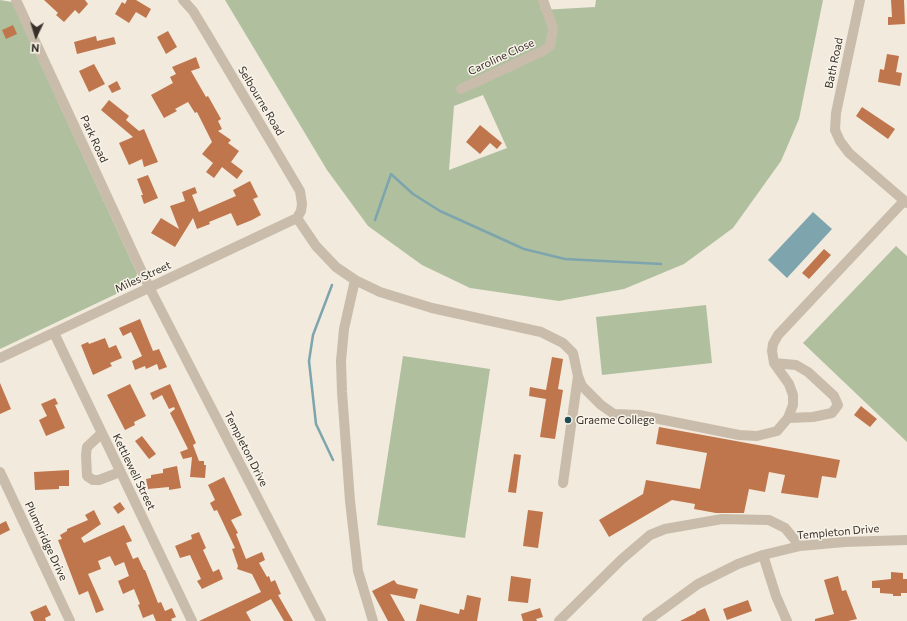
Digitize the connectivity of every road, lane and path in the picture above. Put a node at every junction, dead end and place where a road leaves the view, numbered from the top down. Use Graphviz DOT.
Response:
graph roads {
  1 [pos="16,0"];
  2 [pos="182,0"];
  3 [pos="543,0"];
  4 [pos="860,0"];
  5 [pos="461,89"];
  6 [pos="906,202"];
  7 [pos="297,218"];
  8 [pos="355,280"];
  9 [pos="149,287"];
  10 [pos="54,332"];
  11 [pos="0,358"];
  12 [pos="774,363"];
  13 [pos="578,376"];
  14 [pos="788,418"];
  15 [pos="102,433"];
  16 [pos="0,472"];
  17 [pos="120,472"];
  18 [pos="563,483"];
  19 [pos="907,540"];
  20 [pos="800,546"];
  21 [pos="763,555"];
  22 [pos="70,621"];
  23 [pos="192,621"];
  24 [pos="321,621"];
  25 [pos="373,621"];
  26 [pos="559,621"];
  27 [pos="646,621"];
  28 [pos="787,621"];
  1 -- 9 [label="street, Park Road"];
  2 -- 7 [label="street, Selbourne Road"];
  3 -- 5 [label="street, Caroline Close"];
  4 -- 6 [label="street, Bath Road"];
  6 -- 12 [label="street"];
  7 -- 8 [label="street"];
  7 -- 9 [label="street, Miles Street"];
  8 -- 13 [label="street"];
  8 -- 25 [label="street"];
  9 -- 10 [label="street, Miles Street"];
  9 -- 24 [label="street, Templeton Drive"];
  10 -- 11 [label="street, Miles Street"];
  10 -- 15 [label="street, Kettlewell Street"];
  12 -- 14 [label="street"];
  12 -- 14 [label="street"];
  13 -- 14 [label="street"];
  13 -- 18 [label="street"];
  15 -- 17 [label="street, Kettlewell Street"];
  15 -- 17 [label="street"];
  16 -- 22 [label="street, Plumbridge Drive"];
  17 -- 23 [label="street, Kettlewell Street"];
  19 -- 20 [label="street, Templeton Drive"];
  20 -- 21 [label="street, Templeton Drive"];
  20 -- 26 [label="street"];
  21 -- 27 [label="street, Templeton Drive"];
  21 -- 28 [label="street"];
}
